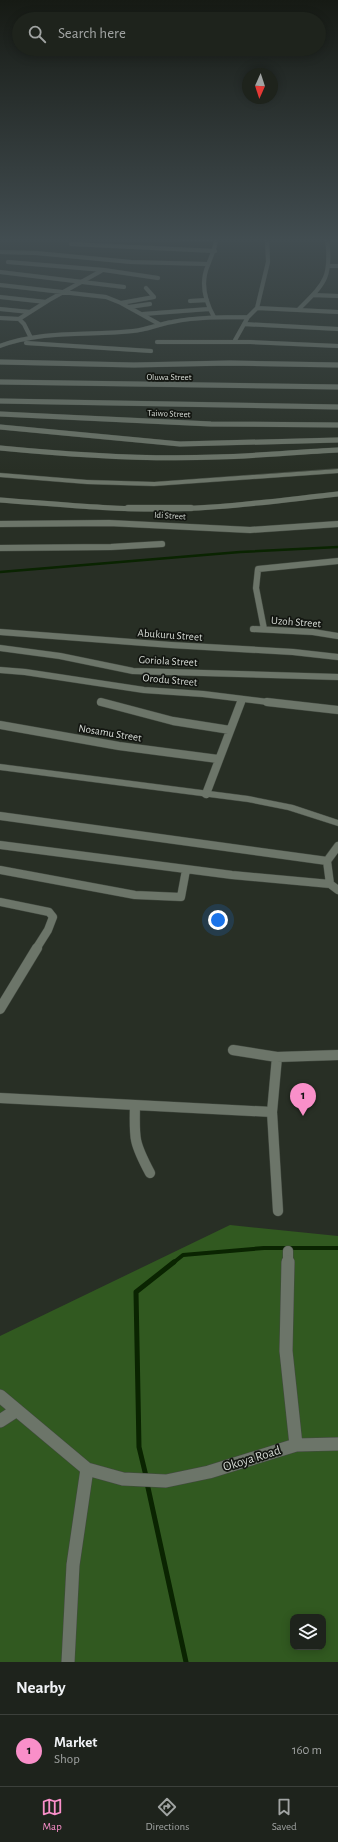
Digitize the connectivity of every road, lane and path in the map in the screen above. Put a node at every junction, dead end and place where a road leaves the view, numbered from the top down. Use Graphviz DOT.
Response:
graph roads {
  1 [pos="24,316"];
  2 [pos="145,316"];
  3 [pos="214,317"];
  4 [pos="248,317"];
  5 [pos="0,318"];
  6 [pos="20,318"];
  7 [pos="159,324"];
  8 [pos="244,324"];
  9 [pos="338,329"];
  10 [pos="31,338"];
  11 [pos="0,342"];
  12 [pos="157,342"];
  13 [pos="234,342"];
  14 [pos="8,343"];
  15 [pos="0,346"];
  16 [pos="338,346"];
  17 [pos="151,351"];
  18 [pos="0,362"];
  19 [pos="338,365"];
  20 [pos="0,382"];
  21 [pos="338,387"];
  22 [pos="0,401"];
  23 [pos="338,407"];
  24 [pos="0,414"];
  25 [pos="338,425"];
  26 [pos="0,427"];
  27 [pos="338,440"];
  28 [pos="0,448"];
  29 [pos="338,450"];
  30 [pos="338,471"];
  31 [pos="0,475"];
  32 [pos="338,494"];
  33 [pos="0,500"];
  34 [pos="0,524"];
  35 [pos="338,524"];
  36 [pos="162,544"];
  37 [pos="0,548"];
  38 [pos="338,561"];
  39 [pos="264,629"];
  40 [pos="253,630"];
  41 [pos="0,632"];
  42 [pos="338,636"];
  43 [pos="0,648"];
  44 [pos="338,657"];
  45 [pos="0,670"];
  46 [pos="338,677"];
  47 [pos="242,699"];
  48 [pos="101,702"];
  49 [pos="338,710"];
  50 [pos="0,725"];
  51 [pos="230,730"];
  52 [pos="218,758"];
  53 [pos="0,767"];
  54 [pos="206,794"];
  55 [pos="0,816"];
  56 [pos="338,822"];
  57 [pos="0,845"];
  58 [pos="338,846"];
  59 [pos="327,861"];
  60 [pos="0,870"];
  61 [pos="186,870"];
  62 [pos="330,884"];
  63 [pos="338,890"];
  64 [pos="0,902"];
  65 [pos="0,1008"];
  66 [pos="233,1050"];
  67 [pos="338,1055"];
  68 [pos="277,1057"];
  69 [pos="0,1098"];
  70 [pos="136,1105"];
  71 [pos="272,1112"];
  72 [pos="150,1173"];
  73 [pos="278,1211"];
  74 [pos="288,1251"];
  75 [pos="0,1396"];
  76 [pos="17,1410"];
  77 [pos="0,1421"];
  78 [pos="338,1444"];
  79 [pos="296,1445"];
  80 [pos="87,1469"];
  81 [pos="68,1662"];
  1 -- 6 [label="street"];
  2 -- 7 [label="street"];
  3 -- 4 [label="street"];
  3 -- 7 [label="street"];
  4 -- 8 [label="street"];
  5 -- 6 [label="street"];
  6 -- 10 [label="street"];
  7 -- 10 [label="street"];
  8 -- 9 [label="street"];
  8 -- 13 [label="street"];
  10 -- 14 [label="street"];
  11 -- 14 [label="street"];
  12 -- 13 [label="street"];
  13 -- 16 [label="street"];
  14 -- 15 [label="street"];
  14 -- 17 [label="street"];
  18 -- 19 [label="street"];
  20 -- 21 [label="street, Oluwa Street"];
  22 -- 23 [label="street"];
  24 -- 25 [label="street, Taiwo Street"];
  26 -- 27 [label="street"];
  28 -- 29 [label="street"];
  30 -- 31 [label="main road"];
  32 -- 33 [label="street"];
  34 -- 35 [label="street, Idi Street"];
  36 -- 37 [label="street"];
  38 -- 39 [label="street"];
  39 -- 40 [label="street, Uzoh Street"];
  39 -- 42 [label="street, Uzoh Street"];
  41 -- 44 [label="street, Abukuru Street"];
  43 -- 46 [label="street, Goriola Street"];
  45 -- 47 [label="street, Orodu Street"];
  47 -- 49 [label="street, Orodu Street"];
  47 -- 51 [label="street"];
  48 -- 51 [label="street"];
  50 -- 52 [label="street, Nosamu Street"];
  51 -- 52 [label="street"];
  52 -- 54 [label="street"];
  53 -- 54 [label="main road"];
  54 -- 56 [label="main road"];
  55 -- 59 [label="street"];
  57 -- 61 [label="street"];
  58 -- 59 [label="street"];
  59 -- 62 [label="street"];
  60 -- 61 [label="street"];
  61 -- 62 [label="street"];
  62 -- 63 [label="street"];
  64 -- 65 [label="street"];
  66 -- 68 [label="street"];
  67 -- 68 [label="street"];
  68 -- 71 [label="street"];
  69 -- 70 [label="street"];
  70 -- 71 [label="street"];
  70 -- 72 [label="street"];
  71 -- 73 [label="street"];
  74 -- 79 [label="street"];
  75 -- 76 [label="street"];
  76 -- 77 [label="street"];
  76 -- 80 [label="street"];
  78 -- 79 [label="street, Okoya Road"];
  79 -- 80 [label="street, Okoya Road"];
  80 -- 81 [label="street"];
}
